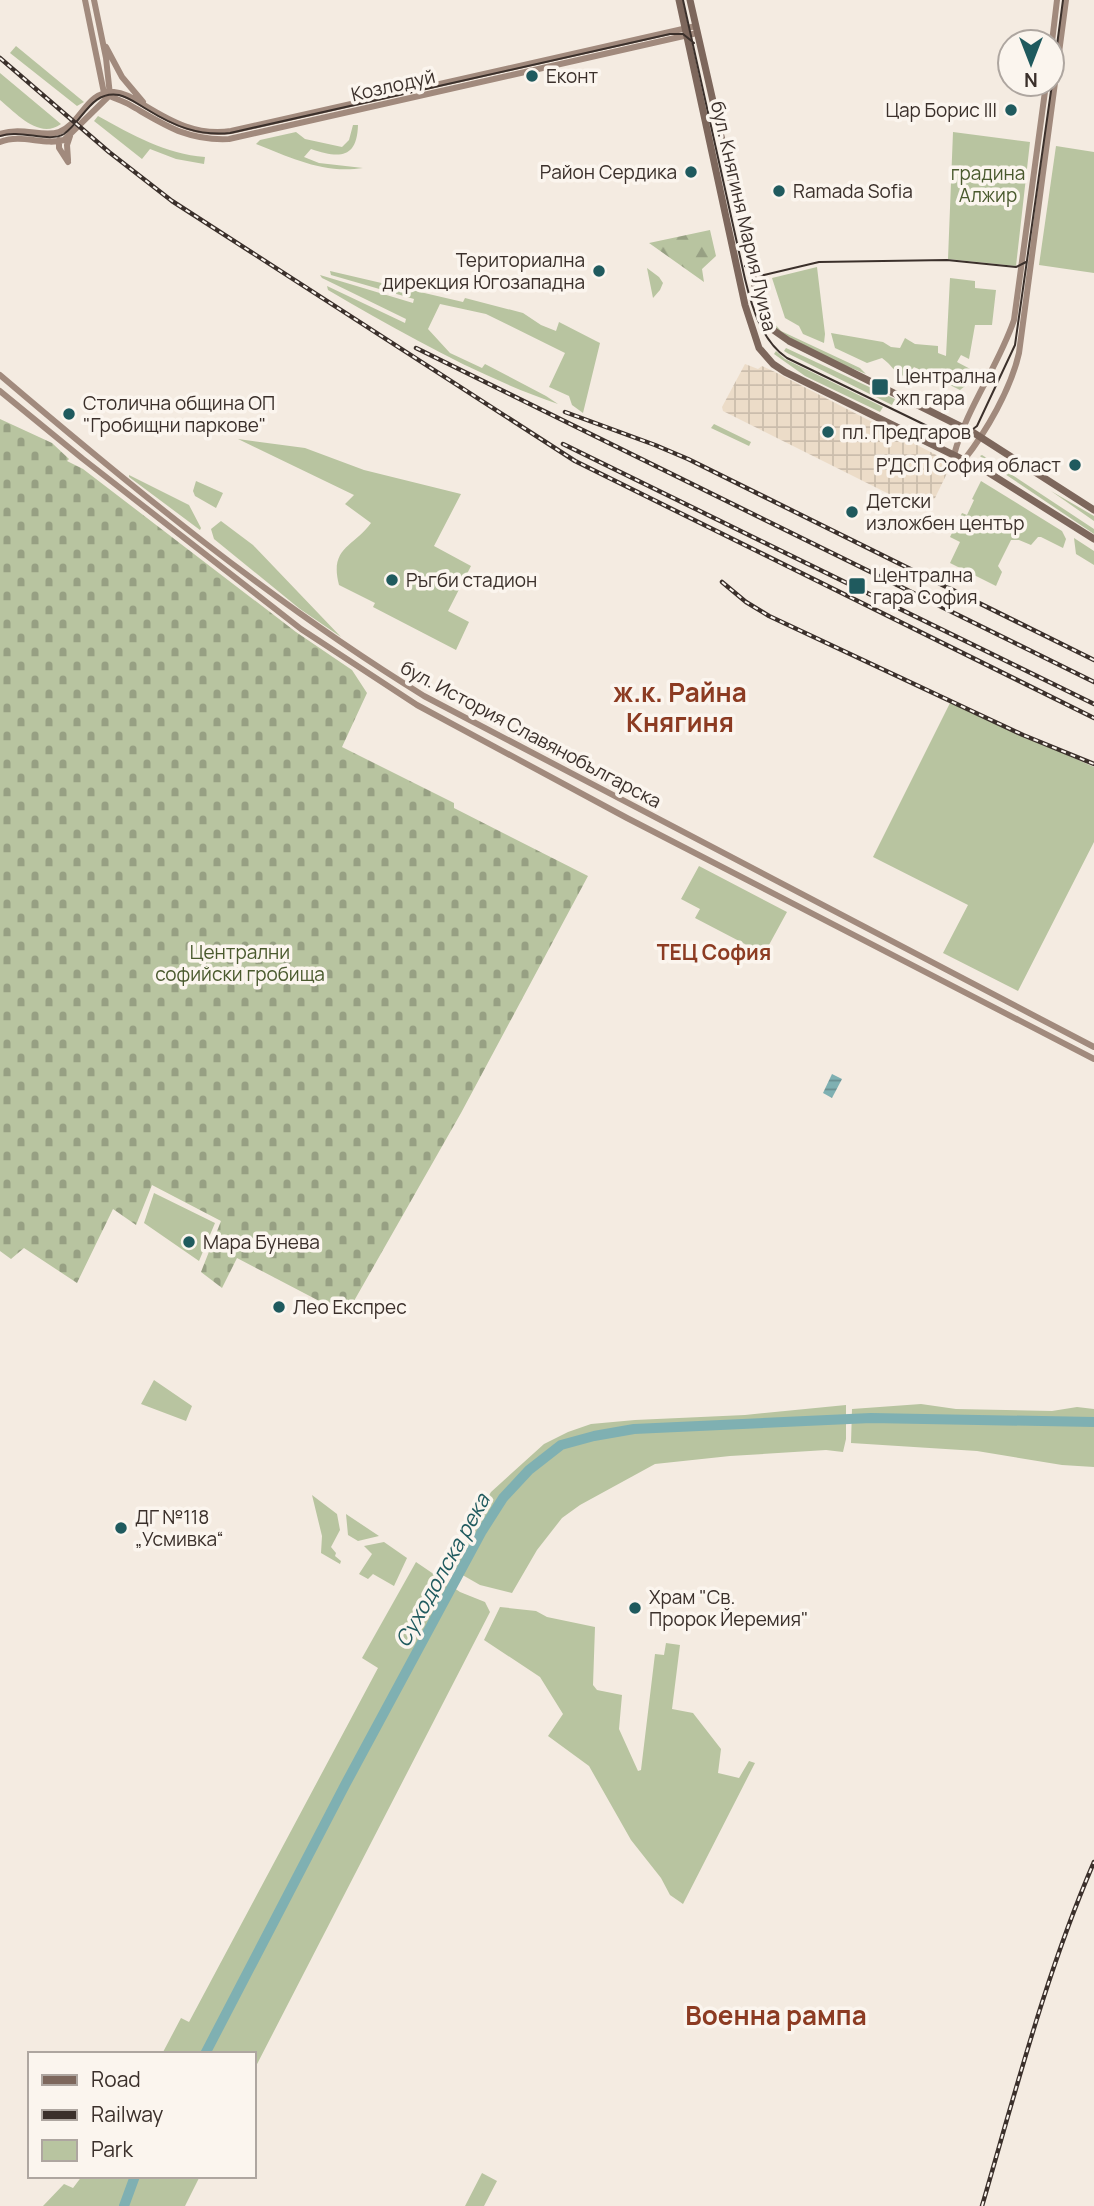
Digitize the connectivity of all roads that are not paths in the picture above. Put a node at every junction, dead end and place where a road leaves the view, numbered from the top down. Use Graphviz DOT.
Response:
graph roads {
  1 [pos="85,0"];
  2 [pos="94,0"];
  3 [pos="679,0"];
  4 [pos="690,0"];
  5 [pos="1057,0"];
  6 [pos="1066,0"];
  7 [pos="1054,28"];
  8 [pos="696,30"];
  9 [pos="686,32"];
  10 [pos="102,39"];
  11 [pos="108,94"];
  12 [pos="1044,98"];
  13 [pos="119,100"];
  14 [pos="103,102"];
  15 [pos="149,108"];
  16 [pos="64,129"];
  17 [pos="0,134"];
  18 [pos="71,135"];
  19 [pos="0,142"];
  20 [pos="58,142"];
  21 [pos="0,375"];
  22 [pos="0,391"];
  23 [pos="963,427"];
  24 [pos="981,437"];
  25 [pos="954,456"];
  26 [pos="964,460"];
  27 [pos="1094,510"];
  28 [pos="201,539"];
  29 [pos="1094,539"];
  30 [pos="194,547"];
  31 [pos="1094,1047"];
  32 [pos="1094,1059"];
  1 -- 11 [label="main road"];
  2 -- 10 [label="main road"];
  3 -- 9 [label="main road, бул. Княгиня Мария Луиза"];
  4 -- 8 [label="main road, бул. Княгиня Мария Луиза"];
  5 -- 7 [label="main road"];
  6 -- 24 [label="main road"];
  8 -- 9 [label="main road, Козлодуй"];
  8 -- 23 [label="main road, бул. Княгиня Мария Луиза"];
  9 -- 13 [label="main road, Козлодуй"];
  9 -- 15 [label="main road, Козлодуй"];
  9 -- 25 [label="main road, бул. Княгиня Мария Луиза"];
  10 -- 11 [label="main road"];
  10 -- 15 [label="main road"];
  11 -- 13 [label="main road, Козлодуй"];
  11 -- 14 [label="main road"];
  11 -- 15 [label="main road, Козлодуй"];
  11 -- 16 [label="main road"];
  12 -- 23 [label="main road"];
  13 -- 14 [label="main road"];
  14 -- 18 [label="main road"];
  16 -- 17 [label="main road"];
  16 -- 20 [label="main road"];
  18 -- 20 [label="main road"];
  18 -- 20 [label="main road"];
  19 -- 20 [label="main road"];
  21 -- 28 [label="main road, бул. История Славянобългарска"];
  22 -- 30 [label="main road, бул. История Славянобългарска"];
  23 -- 24 [label="main road, бул. Княгиня Мария Луиза"];
  23 -- 25 [label="main road"];
  24 -- 26 [label="main road"];
  24 -- 27 [label="main road, бул. Княгиня Мария Луиза"];
  25 -- 26 [label="main road, бул. Княгиня Мария Луиза"];
  26 -- 29 [label="main road, бул. Княгиня Мария Луиза"];
  28 -- 30 [label="main road"];
  28 -- 31 [label="main road, бул. История Славянобългарска"];
  30 -- 32 [label="main road, бул. История Славянобългарска"];
}
